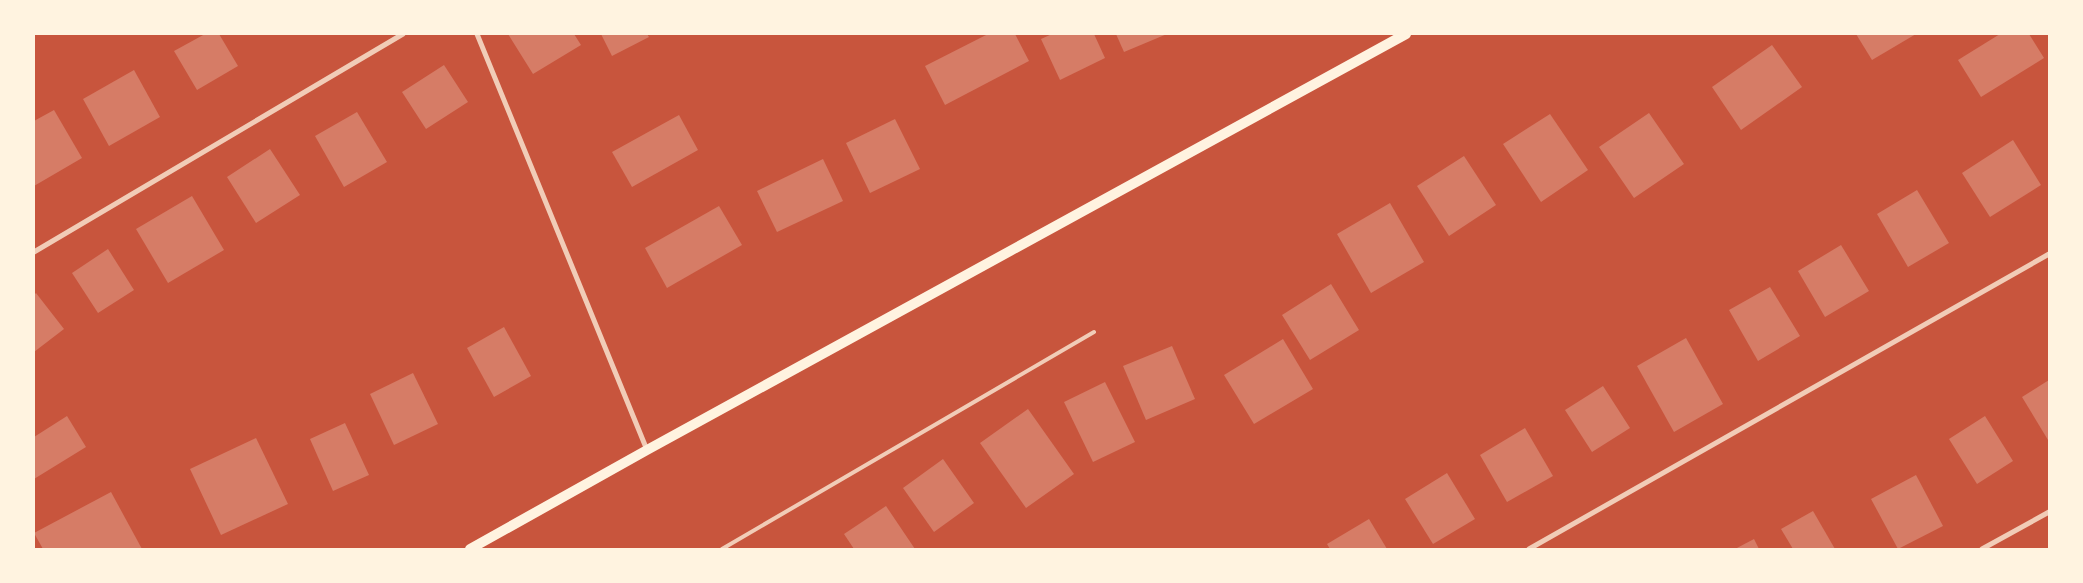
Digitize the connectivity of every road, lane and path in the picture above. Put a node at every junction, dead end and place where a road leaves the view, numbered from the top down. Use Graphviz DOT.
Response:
graph roads {
  1 [pos="403,34"];
  2 [pos="476,34"];
  3 [pos="1406,34"];
  4 [pos="34,252"];
  5 [pos="2049,254"];
  6 [pos="1094,332"];
  7 [pos="647,450"];
  8 [pos="2049,512"];
  9 [pos="470,549"];
  10 [pos="722,549"];
  11 [pos="1529,549"];
  12 [pos="1982,549"];
  1 -- 4 [label="street"];
  2 -- 7 [label="street"];
  3 -- 7 [label="main road"];
  5 -- 11 [label="street"];
  6 -- 10 [label="lane"];
  7 -- 9 [label="main road"];
  8 -- 12 [label="street"];
}
